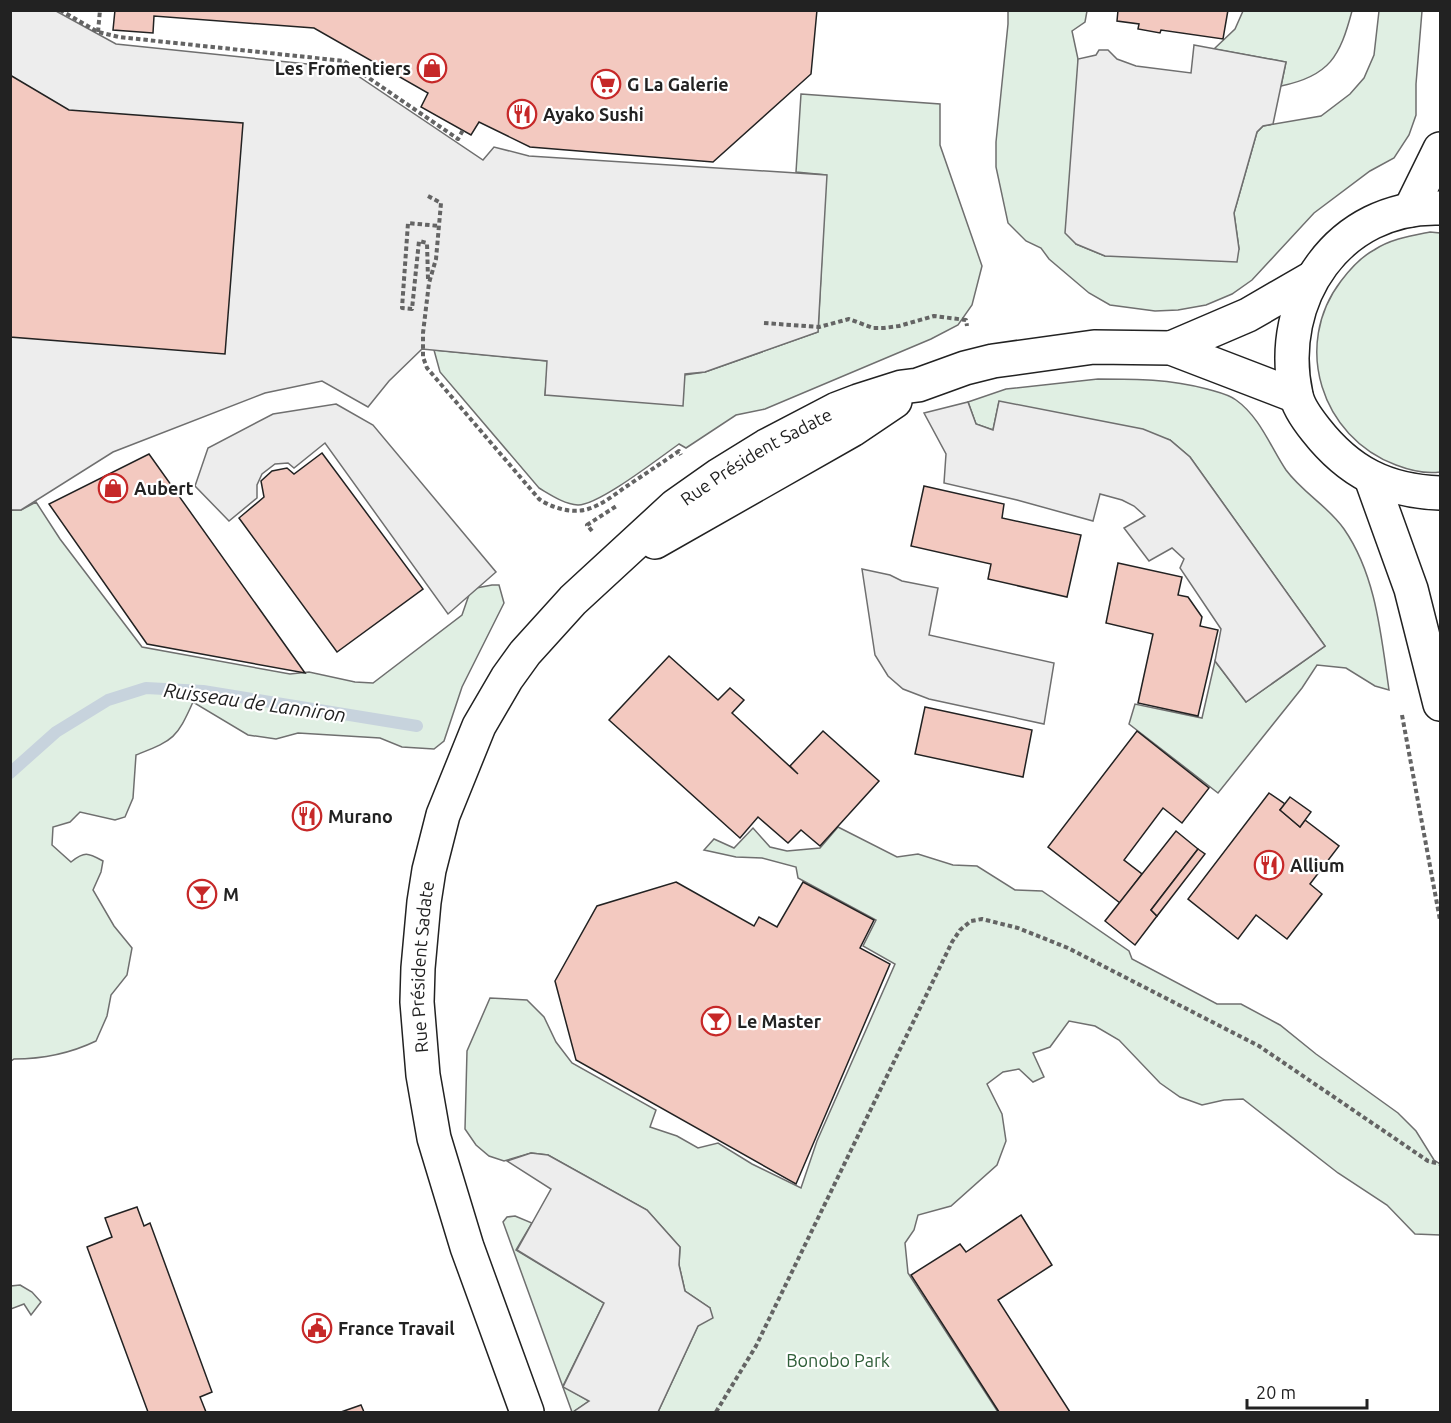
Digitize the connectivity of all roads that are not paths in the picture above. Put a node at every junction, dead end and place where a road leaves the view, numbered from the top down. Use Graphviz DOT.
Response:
graph roads {
  1 [pos="1440,149"];
  2 [pos="1425,209"];
  3 [pos="1312,278"];
  4 [pos="1171,348"];
  5 [pos="1296,396"];
  6 [pos="1371,478"];
  7 [pos="1440,493"];
  8 [pos="1440,704"];
  9 [pos="527,1413"];
  1 -- 2 [label="street"];
  2 -- 3 [label="street"];
  3 -- 4 [label="street"];
  3 -- 5 [label="street"];
  4 -- 5 [label="street"];
  4 -- 9 [label="street, Rue Président Sadate"];
  5 -- 6 [label="street"];
  6 -- 7 [label="street"];
  6 -- 8 [label="street"];
}
